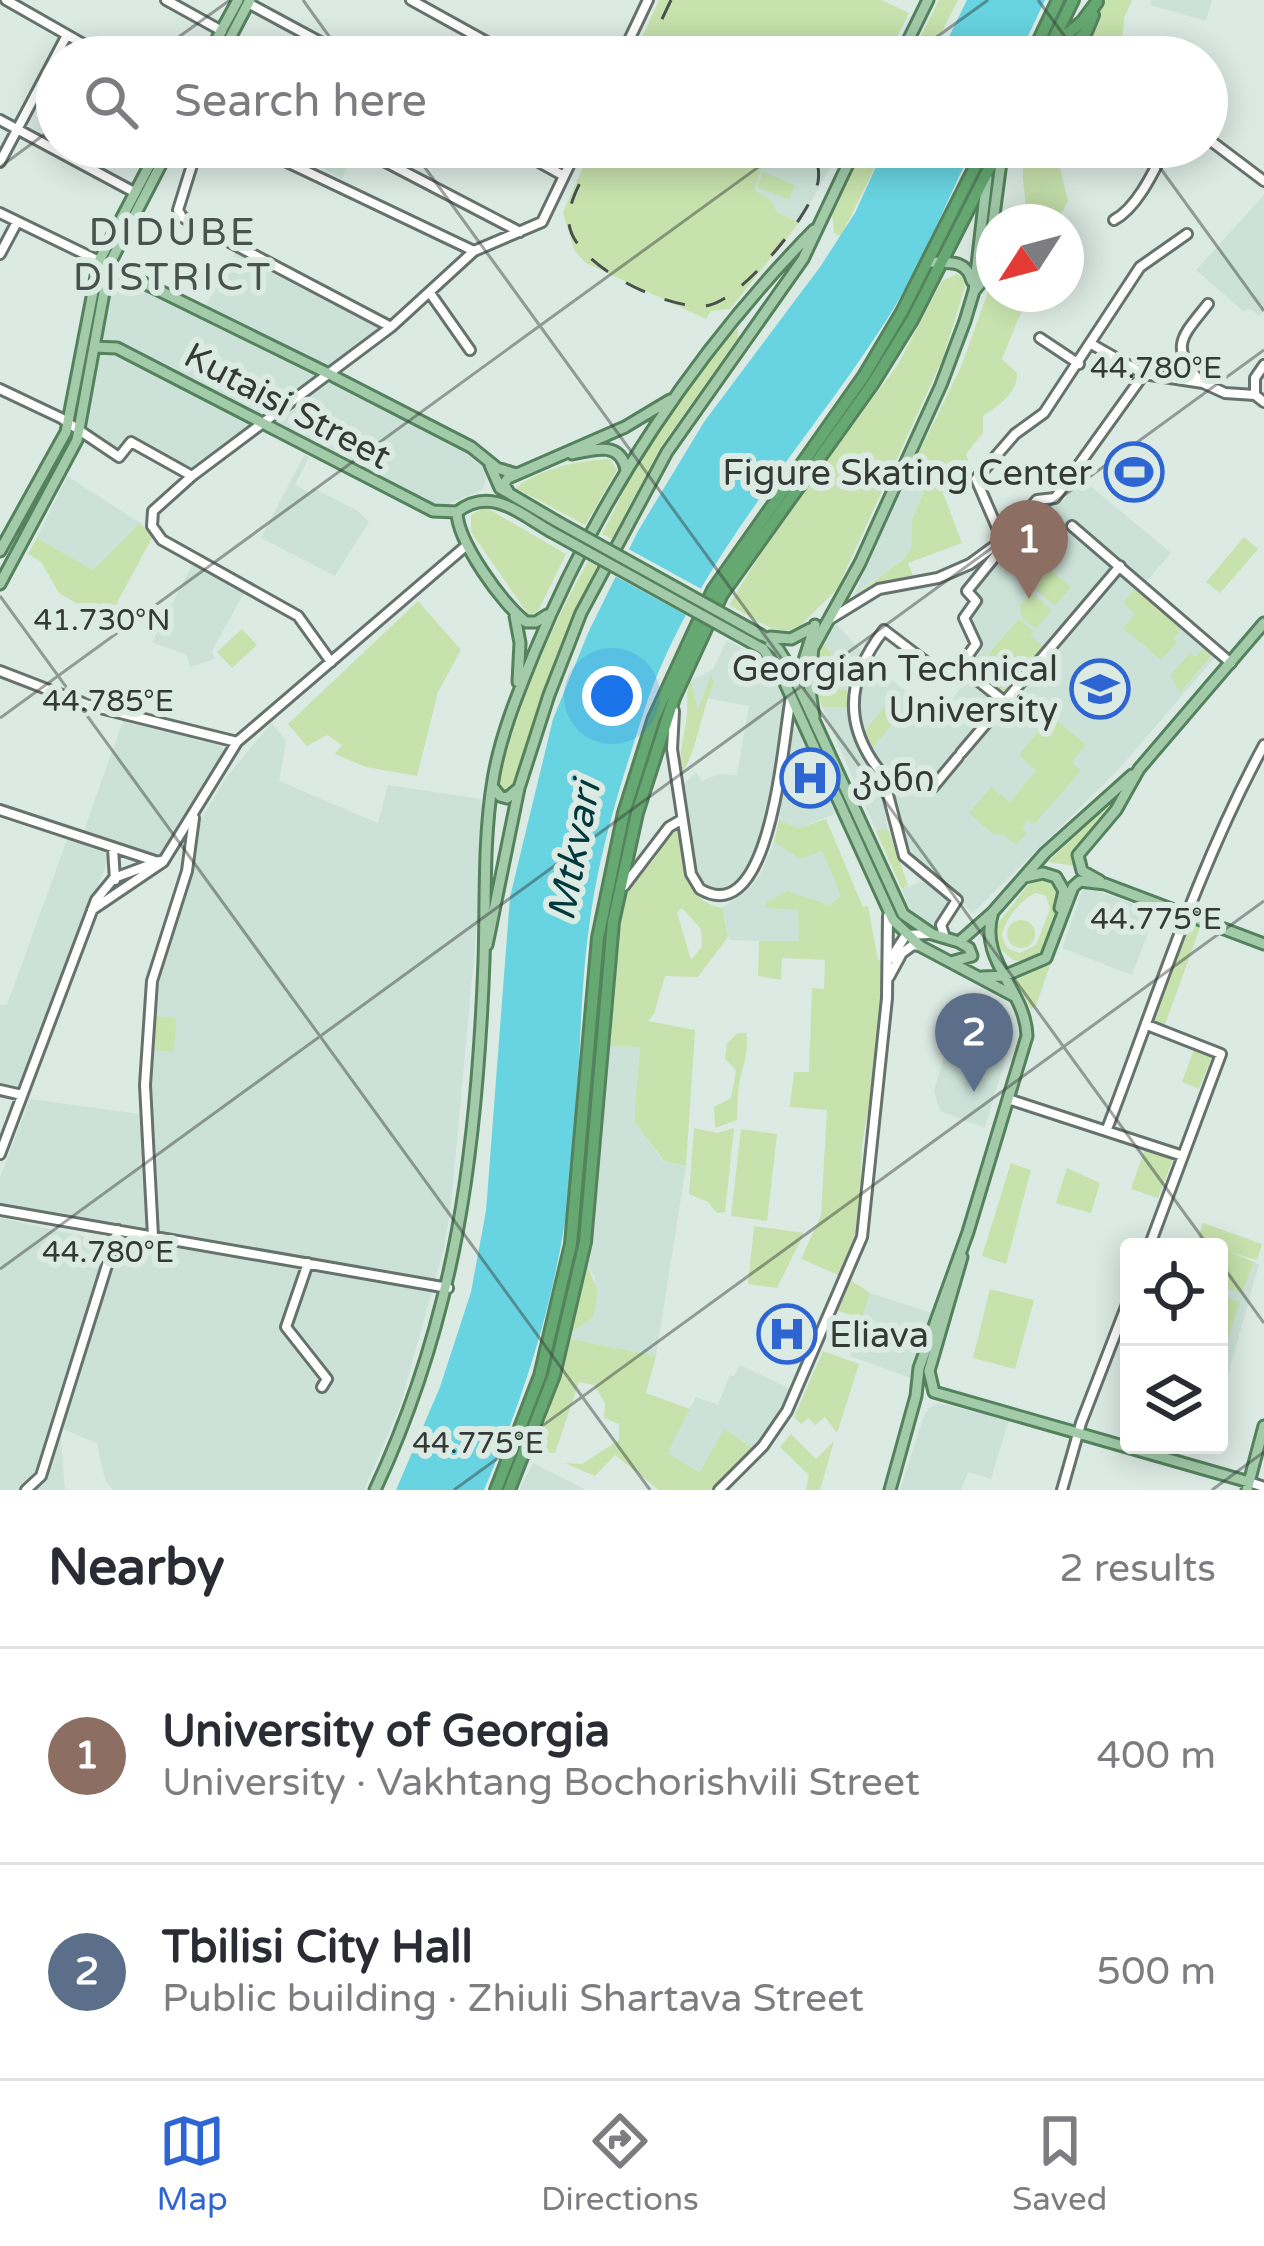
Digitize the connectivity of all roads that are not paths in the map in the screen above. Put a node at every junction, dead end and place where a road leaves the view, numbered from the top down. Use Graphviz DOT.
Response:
graph roads {
  1 [pos="6,0"];
  2 [pos="166,0"];
  3 [pos="410,0"];
  4 [pos="648,0"];
  5 [pos="928,0"];
  6 [pos="245,1"];
  7 [pos="1068,1"];
  8 [pos="1095,3"];
  9 [pos="226,33"];
  10 [pos="67,35"];
  11 [pos="224,36"];
  12 [pos="225,36"];
  13 [pos="309,36"];
  14 [pos="476,36"];
  15 [pos="631,36"];
  16 [pos="910,36"];
  17 [pos="1053,36"];
  18 [pos="1053,36"];
  19 [pos="1079,36"];
  20 [pos="36,93"];
  21 [pos="0,120"];
  22 [pos="17,129"];
  23 [pos="36,139"];
  24 [pos="1228,154"];
  25 [pos="0,162"];
  26 [pos="89,168"];
  27 [pos="151,168"];
  28 [pos="155,168"];
  29 [pos="191,168"];
  30 [pos="306,168"];
  31 [pos="397,168"];
  32 [pos="550,168"];
  33 [pos="568,168"];
  34 [pos="845,168"];
  35 [pos="984,168"];
  36 [pos="989,168"];
  37 [pos="994,168"];
  38 [pos="1153,168"];
  39 [pos="988,172"];
  40 [pos="564,176"];
  41 [pos="1264,181"];
  42 [pos="134,192"];
  43 [pos="0,214"];
  44 [pos="1114,220"];
  45 [pos="17,222"];
  46 [pos="814,230"];
  47 [pos="521,233"];
  48 [pos="1186,233"];
  49 [pos="474,251"];
  50 [pos="0,254"];
  51 [pos="935,262"];
  52 [pos="104,263"];
  53 [pos="974,291"];
  54 [pos="430,293"];
  55 [pos="1208,304"];
  56 [pos="391,326"];
  57 [pos="727,328"];
  58 [pos="749,338"];
  59 [pos="1040,338"];
  60 [pos="1093,345"];
  61 [pos="94,347"];
  62 [pos="470,350"];
  63 [pos="1079,364"];
  64 [pos="1264,365"];
  65 [pos="329,374"];
  66 [pos="1144,374"];
  67 [pos="1203,383"];
  68 [pos="0,389"];
  69 [pos="675,397"];
  70 [pos="1260,398"];
  71 [pos="68,423"];
  72 [pos="263,423"];
  73 [pos="79,432"];
  74 [pos="561,456"];
  75 [pos="489,462"];
  76 [pos="627,473"];
  77 [pos="515,474"];
  78 [pos="192,476"];
  79 [pos="509,493"];
  80 [pos="457,512"];
  81 [pos="553,526"];
  82 [pos="1072,526"];
  83 [pos="1001,541"];
  84 [pos="467,545"];
  85 [pos="0,551"];
  86 [pos="1120,566"];
  87 [pos="0,584"];
  88 [pos="836,605"];
  89 [pos="513,610"];
  90 [pos="551,612"];
  91 [pos="828,620"];
  92 [pos="815,625"];
  93 [pos="1261,632"];
  94 [pos="766,641"];
  95 [pos="331,662"];
  96 [pos="1231,663"];
  97 [pos="962,667"];
  98 [pos="0,671"];
  99 [pos="797,683"];
  100 [pos="517,694"];
  101 [pos="674,698"];
  102 [pos="791,698"];
  103 [pos="1005,702"];
  104 [pos="798,712"];
  105 [pos="814,718"];
  106 [pos="804,725"];
  107 [pos="786,731"];
  108 [pos="237,742"];
  109 [pos="1264,745"];
  110 [pos="1139,769"];
  111 [pos="889,782"];
  112 [pos="492,786"];
  113 [pos="519,788"];
  114 [pos="0,810"];
  115 [pos="194,814"];
  116 [pos="489,818"];
  117 [pos="681,820"];
  118 [pos="511,822"];
  119 [pos="113,847"];
  120 [pos="162,859"];
  121 [pos="129,877"];
  122 [pos="114,878"];
  123 [pos="1021,880"];
  124 [pos="1105,884"];
  125 [pos="118,889"];
  126 [pos="618,894"];
  127 [pos="92,910"];
  128 [pos="887,910"];
  129 [pos="993,912"];
  130 [pos="1188,915"];
  131 [pos="932,934"];
  132 [pos="906,935"];
  133 [pos="946,940"];
  134 [pos="1055,940"];
  135 [pos="959,942"];
  136 [pos="1264,944"];
  137 [pos="920,946"];
  138 [pos="994,956"];
  139 [pos="484,957"];
  140 [pos="951,962"];
  141 [pos="889,965"];
  142 [pos="1026,969"];
  143 [pos="976,976"];
  144 [pos="1004,976"];
  145 [pos="889,979"];
  146 [pos="1018,1000"];
  147 [pos="1147,1025"];
  148 [pos="0,1090"];
  149 [pos="22,1095"];
  150 [pos="1008,1099"];
  151 [pos="1107,1130"];
  152 [pos="0,1154"];
  153 [pos="1183,1156"];
  154 [pos="0,1210"];
  155 [pos="118,1230"];
  156 [pos="968,1232"];
  157 [pos="153,1236"];
  158 [pos="1152,1238"];
  159 [pos="308,1263"];
  160 [pos="448,1288"];
  161 [pos="1120,1323"];
  162 [pos="322,1387"];
  163 [pos="1264,1426"];
  164 [pos="1079,1433"];
  165 [pos="1248,1486"];
  166 [pos="1264,1487"];
  167 [pos="26,1490"];
  168 [pos="375,1490"];
  169 [pos="496,1490"];
  170 [pos="509,1490"];
  171 [pos="719,1490"];
  172 [pos="890,1490"];
  173 [pos="1062,1490"];
  1 -- 10 [label="street"];
  2 -- 9 [label="street"];
  3 -- 14 [label="street"];
  4 -- 15 [label="street"];
  5 -- 16 [label="main road"];
  6 -- 9 [label="main road"];
  6 -- 13 [label="street"];
  7 -- 8 [label="highway"];
  7 -- 17 [label="highway"];
  7 -- 18 [label="highway"];
  8 -- 19 [label="highway"];
  9 -- 11 [label="main road"];
  9 -- 12 [label="main road"];
  20 -- 22 [label="street"];
  21 -- 22 [label="street"];
  22 -- 23 [label="street"];
  22 -- 25 [label="street"];
  24 -- 41 [label="street"];
  26 -- 42 [label="street"];
  27 -- 42 [label="main road"];
  28 -- 52 [label="main road"];
  29 -- 56 [label="street"];
  30 -- 49 [label="street"];
  31 -- 47 [label="street"];
  32 -- 40 [label="street"];
  33 -- 40 [label="street"];
  34 -- 46 [label="main road"];
  35 -- 51 [label="highway"];
  36 -- 39 [label="highway"];
  37 -- 53 [label="main road"];
  38 -- 44 [label="street"];
  39 -- 51 [label="highway"];
  39 -- 53 [label="main road"];
  40 -- 47 [label="street"];
  42 -- 52 [label="main road"];
  43 -- 45 [label="street"];
  45 -- 50 [label="street"];
  45 -- 52 [label="street"];
  46 -- 57 [label="main road"];
  46 -- 58 [label="main road"];
  47 -- 49 [label="street"];
  48 -- 60 [label="street"];
  49 -- 54 [label="street"];
  51 -- 53 [label="main road"];
  51 -- 101 [label="highway"];
  51 -- 169 [label="highway"];
  52 -- 61 [label="main road"];
  52 -- 65 [label="main road"];
  52 -- 71 [label="main road"];
  53 -- 88 [label="main road"];
  54 -- 56 [label="street"];
  54 -- 62 [label="street"];
  55 -- 67 [label="street"];
  56 -- 65 [label="street"];
  57 -- 58 [label="main road"];
  57 -- 69 [label="main road"];
  58 -- 113 [label="main road"];
  59 -- 63 [label="street"];
  60 -- 63 [label="street"];
  60 -- 66 [label="street"];
  61 -- 72 [label="main road, Kutaisi Street"];
  61 -- 73 [label="main road"];
  63 -- 83 [label="street"];
  64 -- 70 [label="street"];
  65 -- 72 [label="street"];
  65 -- 75 [label="main road"];
  66 -- 67 [label="street"];
  66 -- 83 [label="street"];
  67 -- 70 [label="street"];
  68 -- 71 [label="street"];
  69 -- 74 [label="main road"];
  69 -- 76 [label="main road"];
  71 -- 73 [label="street"];
  71 -- 85 [label="main road"];
  72 -- 78 [label="street"];
  72 -- 80 [label="main road, Kutaisi Street"];
  73 -- 78 [label="street"];
  73 -- 87 [label="main road"];
  74 -- 76 [label="main road"];
  74 -- 77 [label="main road"];
  75 -- 77 [label="main road"];
  75 -- 79 [label="main road"];
  76 -- 90 [label="main road"];
  77 -- 79 [label="main road"];
  78 -- 95 [label="street"];
  79 -- 81 [label="main road"];
  80 -- 81 [label="main road"];
  80 -- 84 [label="main road"];
  81 -- 94 [label="main road, bridge"];
  82 -- 86 [label="street"];
  83 -- 91 [label="street"];
  83 -- 97 [label="street"];
  84 -- 89 [label="main road"];
  84 -- 95 [label="street"];
  86 -- 96 [label="street"];
  86 -- 103 [label="street"];
  88 -- 91 [label="main road"];
  88 -- 92 [label="main road"];
  89 -- 90 [label="main road"];
  89 -- 100 [label="main road"];
  90 -- 100 [label="main road"];
  91 -- 105 [label="main road"];
  92 -- 94 [label="main road"];
  92 -- 99 [label="main road"];
  93 -- 96 [label="main road"];
  94 -- 99 [label="main road"];
  94 -- 102 [label="main road"];
  95 -- 108 [label="street"];
  96 -- 110 [label="main road"];
  97 -- 103 [label="street"];
  97 -- 111 [label="street"];
  98 -- 108 [label="street"];
  99 -- 104 [label="main road"];
  99 -- 105 [label="main road"];
  100 -- 112 [label="main road"];
  101 -- 117 [label="street"];
  101 -- 126 [label="highway"];
  102 -- 104 [label="main road"];
  102 -- 107 [label="street"];
  103 -- 111 [label="street"];
  104 -- 106 [label="main road"];
  105 -- 131 [label="main road"];
  106 -- 107 [label="street"];
  106 -- 128 [label="main road"];
  107 -- 117 [label="street"];
  108 -- 115 [label="street"];
  109 -- 130 [label="street"];
  110 -- 123 [label="main road"];
  110 -- 124 [label="main road"];
  111 -- 133 [label="street"];
  112 -- 113 [label="main road"];
  112 -- 116 [label="main road"];
  113 -- 118 [label="main road"];
  114 -- 119 [label="street"];
  115 -- 120 [label="street"];
  115 -- 157 [label="street"];
  116 -- 118 [label="main road"];
  116 -- 139 [label="main road"];
  117 -- 126 [label="street"];
  118 -- 139 [label="main road"];
  119 -- 120 [label="street"];
  119 -- 121 [label="street"];
  119 -- 122 [label="street"];
  120 -- 121 [label="street"];
  121 -- 122 [label="street"];
  121 -- 125 [label="street"];
  122 -- 125 [label="street"];
  122 -- 127 [label="street"];
  123 -- 129 [label="main road"];
  123 -- 134 [label="main road"];
  124 -- 130 [label="main road"];
  124 -- 134 [label="main road"];
  125 -- 127 [label="street"];
  126 -- 170 [label="highway"];
  127 -- 149 [label="street"];
  128 -- 132 [label="main road"];
  128 -- 141 [label="street"];
  129 -- 135 [label="main road"];
  129 -- 138 [label="main road"];
  130 -- 136 [label="main road"];
  130 -- 147 [label="street"];
  131 -- 132 [label="street"];
  131 -- 133 [label="main road"];
  132 -- 137 [label="main road"];
  132 -- 141 [label="street"];
  133 -- 135 [label="main road"];
  134 -- 142 [label="main road"];
  135 -- 140 [label="main road"];
  137 -- 140 [label="main road"];
  137 -- 145 [label="street"];
  138 -- 142 [label="main road"];
  138 -- 144 [label="main road"];
  139 -- 160 [label="main road"];
  140 -- 143 [label="main road"];
  141 -- 145 [label="street"];
  142 -- 144 [label="main road"];
  143 -- 144 [label="main road"];
  143 -- 146 [label="main road"];
  144 -- 146 [label="main road"];
  145 -- 171 [label="street"];
  146 -- 150 [label="main road"];
  147 -- 151 [label="street"];
  147 -- 153 [label="street"];
  148 -- 149 [label="street"];
  149 -- 152 [label="street"];
  150 -- 151 [label="street"];
  150 -- 156 [label="main road"];
  151 -- 153 [label="street"];
  153 -- 158 [label="street"];
  154 -- 155 [label="street"];
  155 -- 157 [label="street"];
  155 -- 167 [label="street"];
  156 -- 164 [label="main road"];
  156 -- 172 [label="main road"];
  157 -- 159 [label="street"];
  159 -- 160 [label="street"];
  159 -- 162 [label="street"];
  160 -- 168 [label="main road"];
  161 -- 164 [label="street"];
  163 -- 165 [label="main road"];
  164 -- 165 [label="main road"];
  164 -- 173 [label="street"];
  165 -- 166 [label="street"];
}
